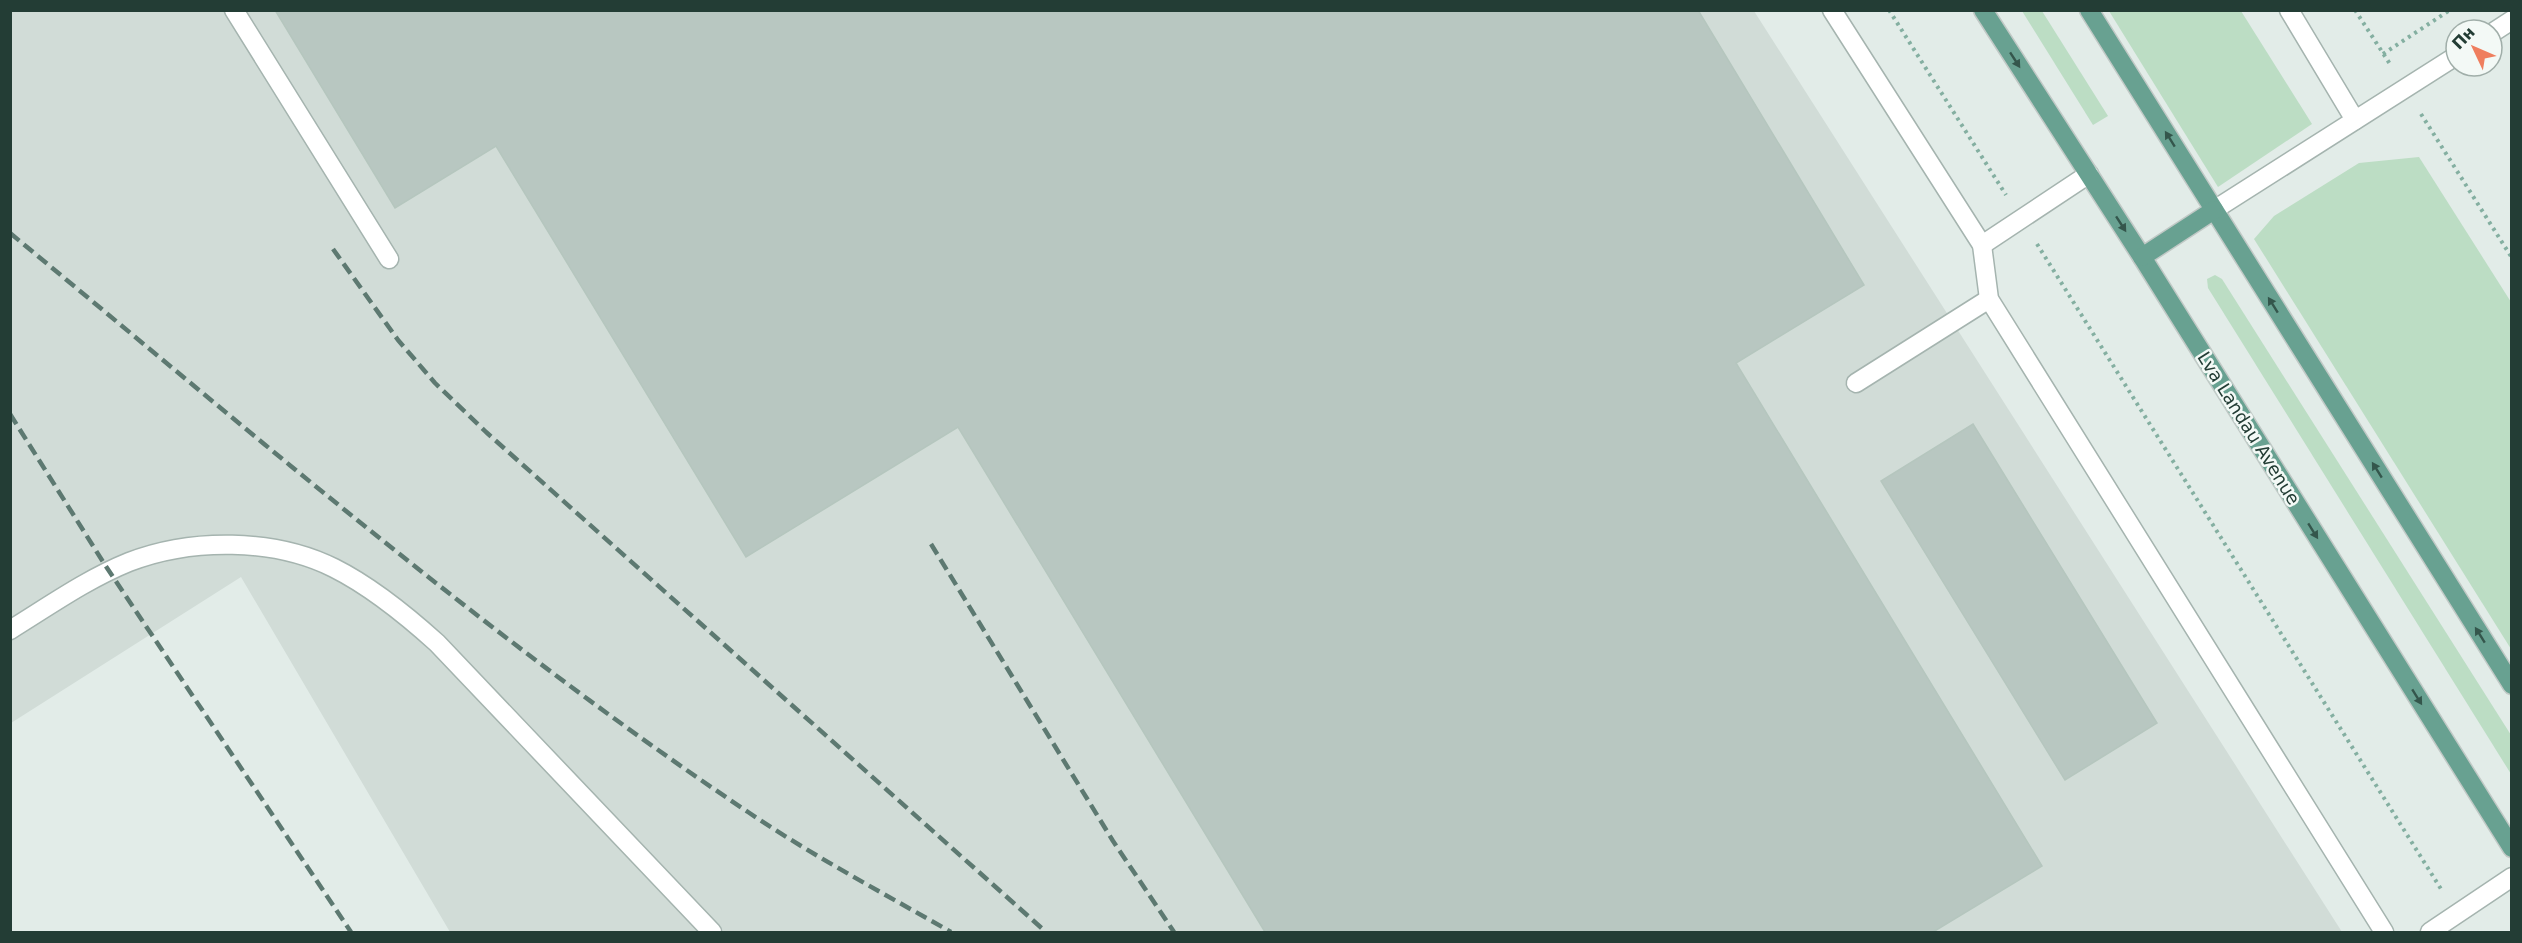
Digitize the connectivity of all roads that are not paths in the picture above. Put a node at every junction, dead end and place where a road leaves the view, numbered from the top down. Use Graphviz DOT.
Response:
graph roads {
  1 [pos="234,10"];
  2 [pos="1832,10"];
  3 [pos="1983,10"];
  4 [pos="2090,10"];
  5 [pos="2289,10"];
  6 [pos="2444,64"];
  7 [pos="2355,120"];
  8 [pos="2089,174"];
  9 [pos="2214,210"];
  10 [pos="1982,245"];
  11 [pos="2142,257"];
  12 [pos="389,259"];
  13 [pos="1989,299"];
  14 [pos="1856,383"];
  15 [pos="10,630"];
  16 [pos="2511,685"];
  17 [pos="2511,848"];
  18 [pos="2511,877"];
  19 [pos="712,933"];
  20 [pos="2384,933"];
  21 [pos="2430,933"];
  1 -- 12 [label="street"];
  2 -- 10 [label="street"];
  3 -- 8 [label="main road, Lva Landau Avenue, one-way"];
  9 -- 4 [label="main road, one-way"];
  5 -- 7 [label="street"];
  6 -- 7 [label="street"];
  7 -- 9 [label="street"];
  8 -- 10 [label="street"];
  8 -- 11 [label="main road, Lva Landau Avenue, one-way"];
  9 -- 11 [label="main road"];
  16 -- 9 [label="main road, one-way"];
  10 -- 13 [label="street"];
  11 -- 17 [label="main road, Lva Landau Avenue, one-way"];
  13 -- 14 [label="street"];
  13 -- 20 [label="street"];
  15 -- 19 [label="street"];
  18 -- 21 [label="street"];
}
